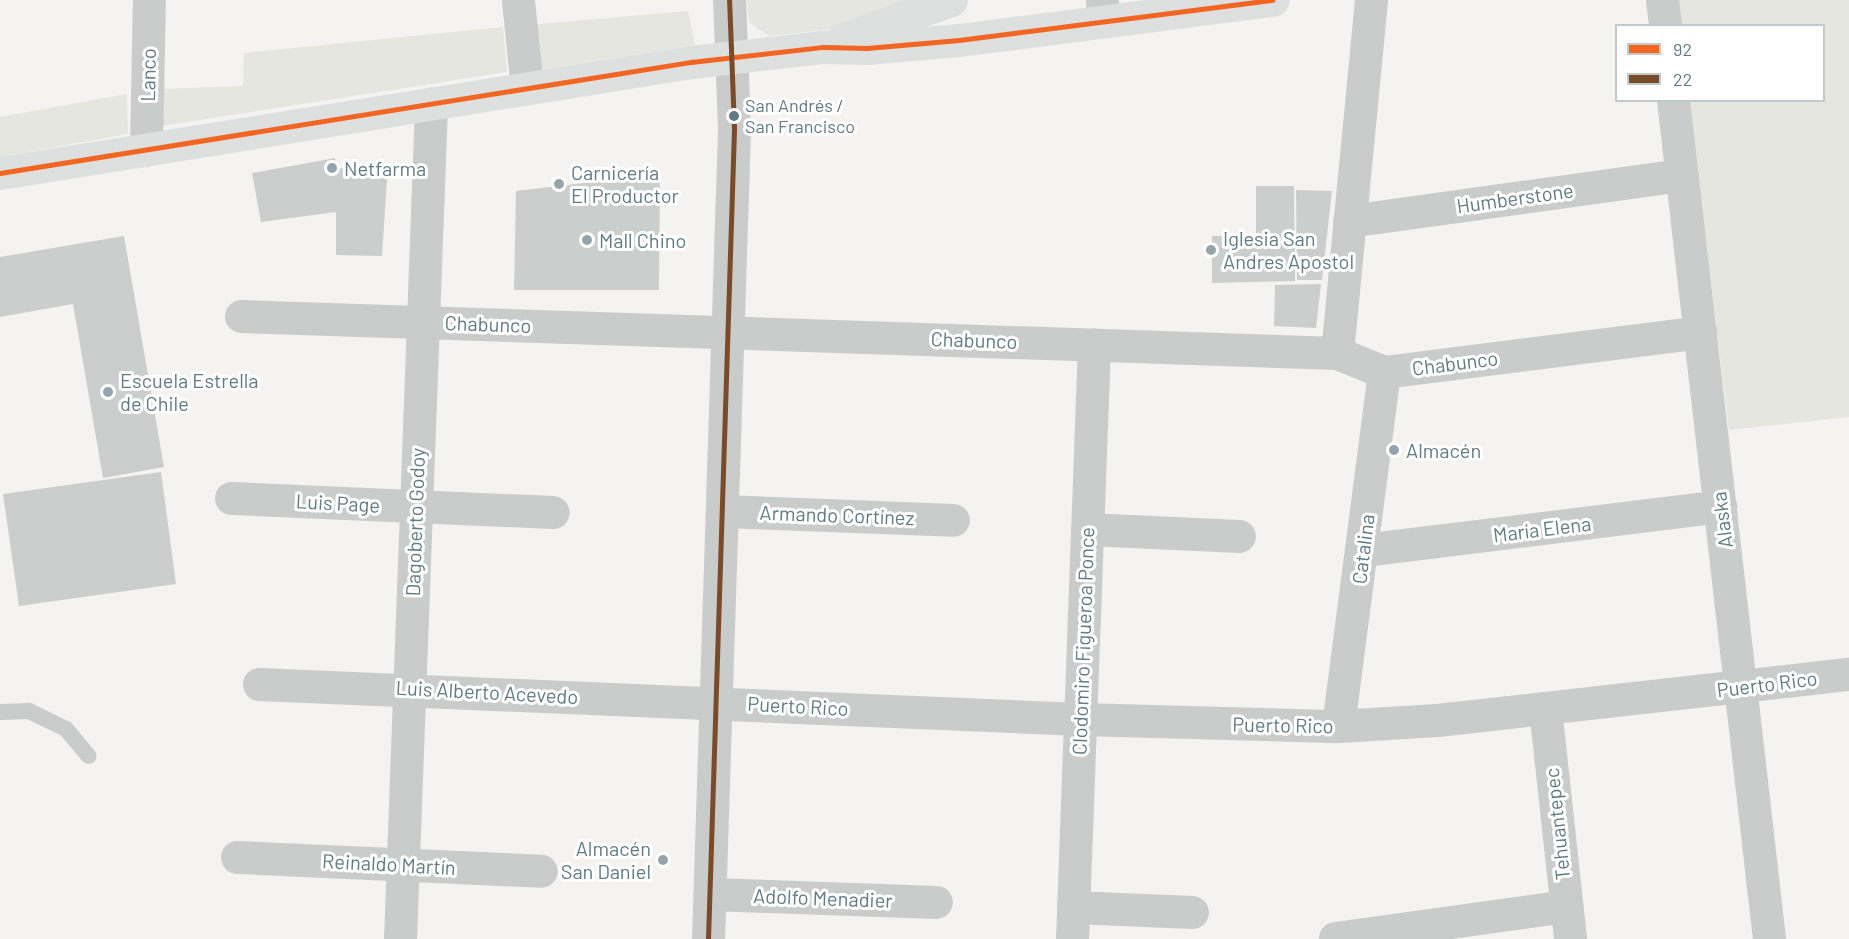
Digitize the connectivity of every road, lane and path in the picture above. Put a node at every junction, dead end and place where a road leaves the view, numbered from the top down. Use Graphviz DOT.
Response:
graph roads {
  1 [pos="149,0"];
  2 [pos="518,0"];
  3 [pos="729,0"];
  4 [pos="951,0"];
  5 [pos="1272,0"];
  6 [pos="1371,0"];
  7 [pos="1662,0"];
  8 [pos="1103,10"];
  9 [pos="1665,24"];
  10 [pos="823,47"];
  11 [pos="732,58"];
  12 [pos="527,88"];
  13 [pos="1673,102"];
  14 [pos="431,104"];
  15 [pos="146,150"];
  16 [pos="0,173"];
  17 [pos="1682,175"];
  18 [pos="1349,221"];
  19 [pos="241,316"];
  20 [pos="422,322"];
  21 [pos="728,331"];
  22 [pos="1700,332"];
  23 [pos="1094,344"];
  24 [pos="1337,353"];
  25 [pos="1384,372"];
  26 [pos="231,498"];
  27 [pos="416,506"];
  28 [pos="1720,506"];
  29 [pos="722,511"];
  30 [pos="553,512"];
  31 [pos="953,520"];
  32 [pos="1087,529"];
  33 [pos="1239,536"];
  34 [pos="1363,550"];
  35 [pos="1849,674"];
  36 [pos="259,684"];
  37 [pos="1741,686"];
  38 [pos="409,688"];
  39 [pos="716,702"];
  40 [pos="1545,708"];
  41 [pos="0,712"];
  42 [pos="1080,719"];
  43 [pos="1338,726"];
  44 [pos="89,756"];
  45 [pos="237,857"];
  46 [pos="403,865"];
  47 [pos="541,871"];
  48 [pos="710,894"];
  49 [pos="936,902"];
  50 [pos="1566,906"];
  51 [pos="1073,907"];
  52 [pos="1192,912"];
  53 [pos="1335,938"];
  54 [pos="400,939"];
  55 [pos="708,939"];
  56 [pos="1072,939"];
  57 [pos="1570,939"];
  58 [pos="1769,939"];
  1 -- 15 [label="street, Lanco"];
  2 -- 12 [label="street"];
  3 -- 11 [label="street"];
  4 -- 10 [label="main road"];
  5 -- 8 [label="main road"];
  6 -- 18 [label="street"];
  7 -- 9 [label="street"];
  8 -- 10 [label="main road"];
  10 -- 11 [label="main road"];
  11 -- 12 [label="main road"];
  11 -- 21 [label="street"];
  12 -- 14 [label="main road"];
  13 -- 17 [label="street, Alaska"];
  14 -- 15 [label="main road"];
  14 -- 20 [label="street, Dagoberto Godoy"];
  15 -- 16 [label="main road"];
  17 -- 18 [label="street, Humberstone"];
  17 -- 22 [label="street, Alaska"];
  18 -- 24 [label="street"];
  19 -- 20 [label="street, Chabunco"];
  20 -- 21 [label="street, Chabunco"];
  20 -- 27 [label="street, Dagoberto Godoy"];
  21 -- 23 [label="street, Chabunco"];
  21 -- 29 [label="street"];
  22 -- 25 [label="street, Chabunco"];
  22 -- 28 [label="street, Alaska"];
  23 -- 24 [label="street, Chabunco"];
  23 -- 32 [label="street, Clodomiro Figueroa Ponce"];
  24 -- 25 [label="street, Chabunco"];
  25 -- 34 [label="street, Catalina"];
  26 -- 27 [label="street, Luis Page"];
  27 -- 30 [label="street, Luis Page"];
  27 -- 38 [label="street, Dagoberto Godoy"];
  28 -- 34 [label="street, María Elena"];
  28 -- 37 [label="street, Alaska"];
  29 -- 31 [label="street, Armando Cortínez"];
  29 -- 39 [label="street"];
  32 -- 33 [label="street"];
  32 -- 42 [label="street, Clodomiro Figueroa Ponce"];
  34 -- 43 [label="street, Catalina"];
  35 -- 37 [label="street, Puerto Rico"];
  36 -- 38 [label="street, Luis Alberto Acevedo"];
  37 -- 40 [label="street, Puerto Rico"];
  37 -- 58 [label="street, Alaska"];
  38 -- 39 [label="street, Luis Alberto Acevedo"];
  38 -- 46 [label="street, Dagoberto Godoy"];
  39 -- 42 [label="street, Puerto Rico"];
  39 -- 48 [label="street"];
  40 -- 43 [label="street, Puerto Rico"];
  40 -- 50 [label="street, Tehuantepec"];
  41 -- 44 [label="lane"];
  42 -- 43 [label="street, Puerto Rico"];
  42 -- 51 [label="street, Clodomiro Figueroa Ponce"];
  45 -- 46 [label="street, Reinaldo Martín"];
  46 -- 47 [label="street, Reinaldo Martín"];
  46 -- 54 [label="street, Dagoberto Godoy"];
  48 -- 49 [label="street, Adolfo Menadier"];
  48 -- 55 [label="street"];
  50 -- 53 [label="street"];
  50 -- 57 [label="street, Tehuantepec"];
  51 -- 52 [label="street"];
  51 -- 56 [label="street, Clodomiro Figueroa Ponce"];
}
